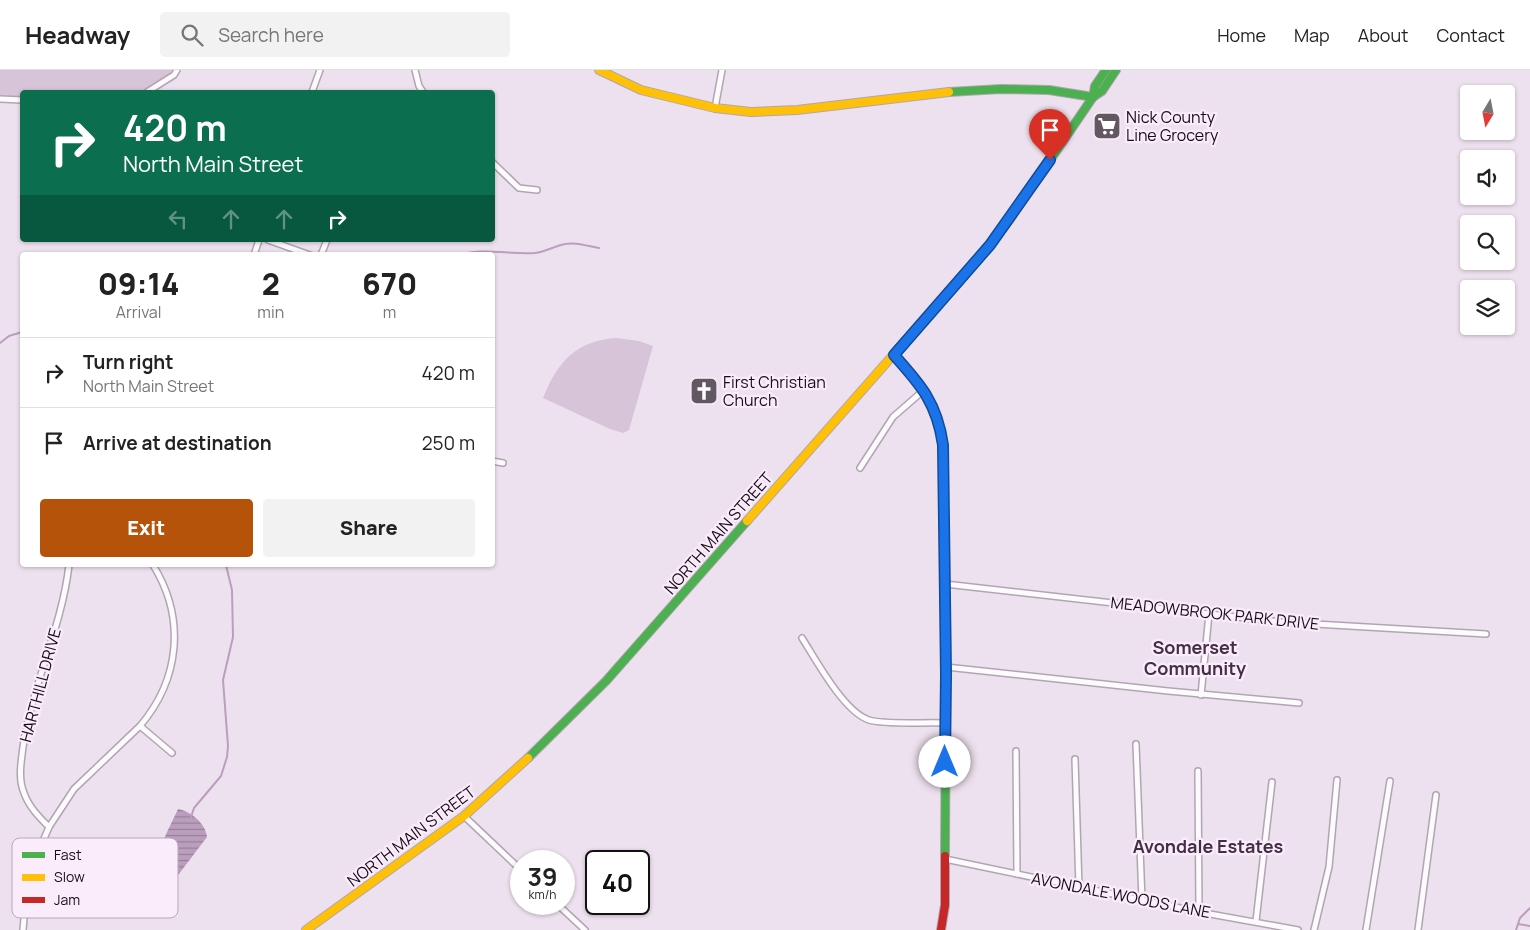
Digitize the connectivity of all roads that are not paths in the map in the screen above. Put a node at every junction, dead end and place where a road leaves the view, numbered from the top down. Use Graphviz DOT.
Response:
graph roads {
  1 [pos="177,70"];
  2 [pos="320,70"];
  3 [pos="415,70"];
  4 [pos="599,70"];
  5 [pos="722,70"];
  6 [pos="1106,70"];
  7 [pos="1116,70"];
  8 [pos="150,90"];
  9 [pos="313,90"];
  10 [pos="422,90"];
  11 [pos="1093,97"];
  12 [pos="0,99"];
  13 [pos="20,100"];
  14 [pos="716,108"];
  15 [pos="495,165"];
  16 [pos="537,190"];
  17 [pos="274,242"];
  18 [pos="302,252"];
  19 [pos="894,355"];
  20 [pos="924,390"];
  21 [pos="495,462"];
  22 [pos="504,463"];
  23 [pos="860,468"];
  24 [pos="68,567"];
  25 [pos="154,567"];
  26 [pos="945,584"];
  27 [pos="1209,614"];
  28 [pos="1486,634"];
  29 [pos="802,638"];
  30 [pos="946,667"];
  31 [pos="1201,695"];
  32 [pos="1299,703"];
  33 [pos="945,723"];
  34 [pos="140,726"];
  35 [pos="1136,744"];
  36 [pos="1016,751"];
  37 [pos="172,753"];
  38 [pos="1076,759"];
  39 [pos="1198,771"];
  40 [pos="1337,780"];
  41 [pos="1390,781"];
  42 [pos="1272,782"];
  43 [pos="1436,794"];
  44 [pos="464,816"];
  45 [pos="49,826"];
  46 [pos="44,838"];
  47 [pos="510,860"];
  48 [pos="945,860"];
  49 [pos="1017,874"];
  50 [pos="1079,887"];
  51 [pos="1142,900"];
  52 [pos="1199,912"];
  53 [pos="569,915"];
  54 [pos="1256,921"];
  55 [pos="306,930"];
  56 [pos="586,930"];
  57 [pos="941,930"];
  58 [pos="1298,930"];
  59 [pos="1314,930"];
  60 [pos="1366,930"];
  61 [pos="1418,930"];
  1 -- 8 [label="street"];
  2 -- 9 [label="street"];
  3 -- 10 [label="street"];
  4 -- 14 [label="main road"];
  5 -- 14 [label="street"];
  6 -- 11 [label="main road, NORTH MAIN STREET"];
  7 -- 11 [label="main road, NORTH MAIN STREET"];
  11 -- 14 [label="main road"];
  11 -- 19 [label="main road, NORTH MAIN STREET"];
  12 -- 13 [label="street"];
  15 -- 16 [label="street"];
  17 -- 18 [label="street"];
  19 -- 20 [label="main road"];
  19 -- 44 [label="main road, NORTH MAIN STREET"];
  20 -- 23 [label="street"];
  20 -- 26 [label="main road"];
  21 -- 22 [label="street"];
  24 -- 45 [label="street, HARTHILL DRIVE"];
  25 -- 34 [label="street"];
  26 -- 27 [label="street, MEADOWBROOK PARK DRIVE"];
  26 -- 30 [label="main road"];
  27 -- 28 [label="street, MEADOWBROOK PARK DRIVE"];
  27 -- 31 [label="street"];
  29 -- 33 [label="street"];
  30 -- 31 [label="street"];
  30 -- 33 [label="main road"];
  31 -- 32 [label="street"];
  33 -- 48 [label="main road"];
  34 -- 37 [label="street"];
  34 -- 45 [label="street"];
  35 -- 51 [label="street"];
  36 -- 49 [label="street"];
  38 -- 50 [label="street"];
  39 -- 52 [label="street"];
  40 -- 59 [label="street"];
  41 -- 60 [label="street"];
  42 -- 54 [label="street"];
  43 -- 61 [label="street"];
  44 -- 47 [label="street"];
  44 -- 55 [label="main road, NORTH MAIN STREET"];
  45 -- 46 [label="street"];
  48 -- 49 [label="street, AVONDALE WOODS LANE"];
  48 -- 57 [label="main road"];
  49 -- 50 [label="street, AVONDALE WOODS LANE"];
  50 -- 51 [label="street, AVONDALE WOODS LANE"];
  51 -- 52 [label="street, AVONDALE WOODS LANE"];
  52 -- 54 [label="street, AVONDALE WOODS LANE"];
  53 -- 56 [label="street"];
  54 -- 58 [label="street, AVONDALE WOODS LANE"];
}
